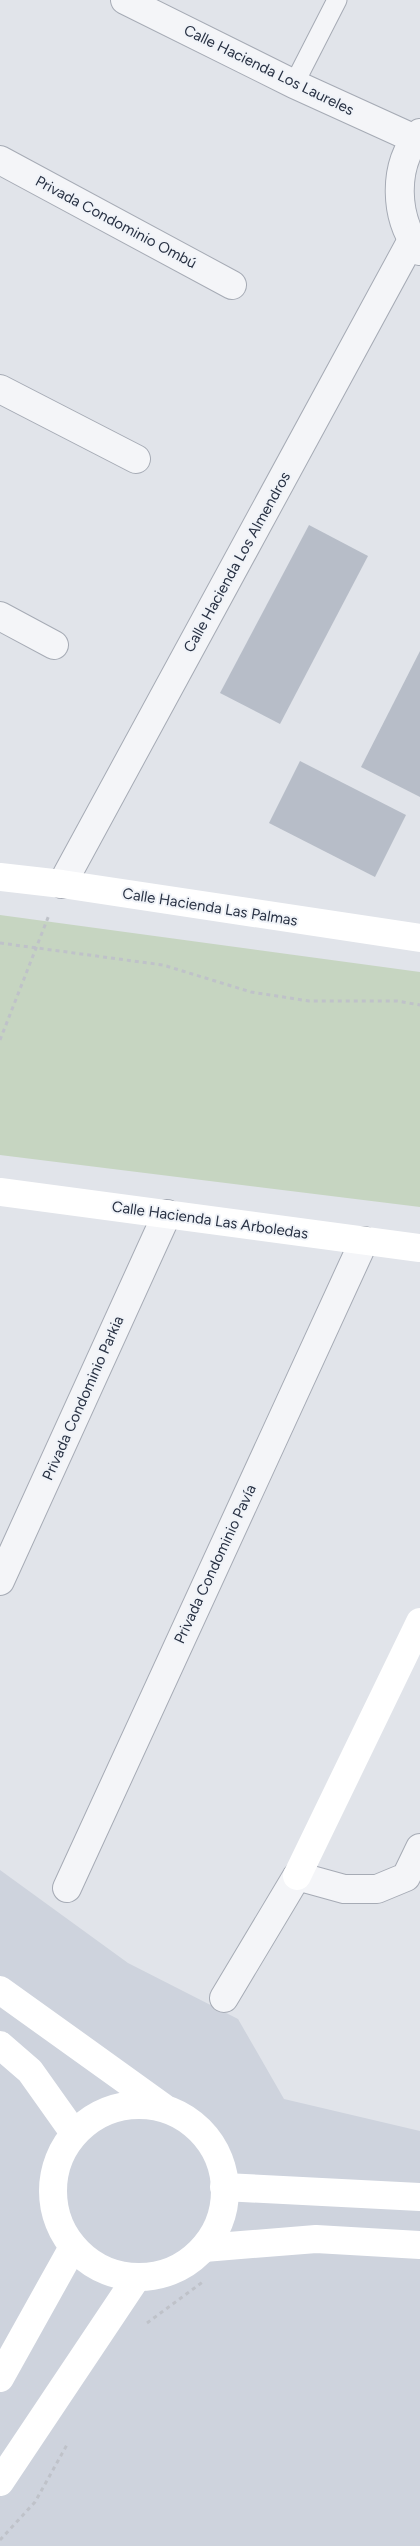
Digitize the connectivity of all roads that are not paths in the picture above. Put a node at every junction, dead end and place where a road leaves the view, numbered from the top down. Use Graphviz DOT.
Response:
graph roads {
  1 [pos="125,0"];
  2 [pos="336,0"];
  3 [pos="294,84"];
  4 [pos="417,136"];
  5 [pos="0,160"];
  6 [pos="416,246"];
  7 [pos="232,285"];
  8 [pos="0,389"];
  9 [pos="136,458"];
  10 [pos="0,616"];
  11 [pos="54,645"];
  12 [pos="0,877"];
  13 [pos="62,884"];
  14 [pos="418,934"];
  15 [pos="0,1192"];
  16 [pos="167,1214"];
  17 [pos="364,1241"];
  18 [pos="420,1248"];
  19 [pos="0,1581"];
  20 [pos="420,1622"];
  21 [pos="420,1848"];
  22 [pos="297,1876"];
  23 [pos="66,1888"];
  24 [pos="0,1990"];
  25 [pos="224,1998"];
  26 [pos="0,2045"];
  27 [pos="164,2107"];
  28 [pos="74,2133"];
  29 [pos="224,2187"];
  30 [pos="420,2197"];
  31 [pos="420,2245"];
  32 [pos="73,2247"];
  33 [pos="204,2248"];
  34 [pos="138,2278"];
  35 [pos="0,2378"];
  36 [pos="0,2482"];
  1 -- 3 [label="street, Calle Hacienda Los Laureles"];
  2 -- 3 [label="lane"];
  3 -- 4 [label="street, Calle Hacienda Los Laureles"];
  4 -- 6 [label="street"];
  5 -- 7 [label="street, Privada Condominio Ombú"];
  6 -- 13 [label="street, Calle Hacienda Los Almendros"];
  8 -- 9 [label="street"];
  10 -- 11 [label="street"];
  12 -- 13 [label="main road, Calle Hacienda Las Palmas"];
  13 -- 14 [label="main road, Calle Hacienda Las Palmas"];
  15 -- 16 [label="main road, Calle Hacienda Las Arboledas"];
  16 -- 17 [label="main road, Calle Hacienda Las Arboledas"];
  16 -- 19 [label="street, Privada Condominio Parkia"];
  17 -- 18 [label="main road, Calle Hacienda Las Arboledas"];
  17 -- 23 [label="street, Privada Condominio Pavía"];
  20 -- 22 [label="main road"];
  21 -- 22 [label="street"];
  22 -- 25 [label="street"];
  24 -- 27 [label="main road"];
  26 -- 28 [label="main road"];
  27 -- 28 [label="main road"];
  27 -- 29 [label="main road"];
  28 -- 32 [label="main road"];
  29 -- 30 [label="main road"];
  29 -- 33 [label="main road"];
  31 -- 33 [label="main road"];
  32 -- 34 [label="main road"];
  32 -- 35 [label="main road"];
  33 -- 34 [label="main road"];
  34 -- 36 [label="main road"];
}
